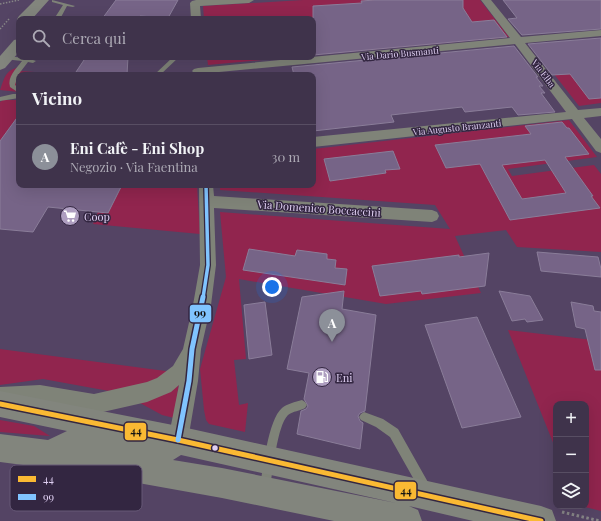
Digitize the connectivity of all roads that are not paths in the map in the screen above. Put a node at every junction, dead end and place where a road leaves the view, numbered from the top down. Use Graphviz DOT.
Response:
graph roads {
  1 [pos="249,0"];
  2 [pos="486,0"];
  3 [pos="54,2"];
  4 [pos="195,2"];
  5 [pos="73,6"];
  6 [pos="29,16"];
  7 [pos="42,16"];
  8 [pos="58,16"];
  9 [pos="196,16"];
  10 [pos="16,30"];
  11 [pos="601,33"];
  12 [pos="520,41"];
  13 [pos="16,45"];
  14 [pos="2,56"];
  15 [pos="16,57"];
  16 [pos="30,60"];
  17 [pos="173,60"];
  18 [pos="198,60"];
  19 [pos="18,72"];
  20 [pos="160,72"];
  21 [pos="199,72"];
  22 [pos="209,72"];
  23 [pos="16,74"];
  24 [pos="16,89"];
  25 [pos="16,96"];
  26 [pos="0,100"];
  27 [pos="601,112"];
  28 [pos="576,115"];
  29 [pos="316,142"];
  30 [pos="601,148"];
  31 [pos="206,188"];
  32 [pos="207,202"];
  33 [pos="432,216"];
  34 [pos="192,349"];
  35 [pos="0,397"];
  36 [pos="0,404"];
  37 [pos="302,405"];
  38 [pos="364,417"];
  39 [pos="178,440"];
  40 [pos="0,448"];
  41 [pos="50,454"];
  42 [pos="270,460"];
  43 [pos="112,465"];
  44 [pos="142,470"];
  45 [pos="264,492"];
  46 [pos="415,511"];
  47 [pos="541,521"];
  1 -- 4 [label="street"];
  2 -- 12 [label="street, Via Elba"];
  3 -- 5 [label="lane"];
  3 -- 6 [label="street"];
  3 -- 7 [label="street"];
  3 -- 8 [label="lane"];
  4 -- 9 [label="street"];
  10 -- 14 [label="street"];
  11 -- 12 [label="street, Via Dario Busmanti"];
  12 -- 22 [label="street, Via Dario Busmanti"];
  12 -- 28 [label="street, Via Elba"];
  13 -- 14 [label="street"];
  14 -- 15 [label="lane"];
  16 -- 19 [label="lane"];
  17 -- 20 [label="lane"];
  18 -- 21 [label="street"];
  23 -- 24 [label="lane"];
  25 -- 26 [label="lane"];
  27 -- 28 [label="street, Via Augusto Branzanti"];
  28 -- 29 [label="street, Via Augusto Branzanti"];
  28 -- 30 [label="street, Via Elba"];
  31 -- 32 [label="street"];
  32 -- 33 [label="street, Via Domenico Boccaccini"];
  32 -- 34 [label="street"];
  34 -- 35 [label="street"];
  34 -- 39 [label="street"];
  36 -- 39 [label="street"];
  37 -- 42 [label="lane"];
  38 -- 46 [label="lane"];
  39 -- 41 [label="street"];
  39 -- 42 [label="street"];
  40 -- 41 [label="street"];
  41 -- 43 [label="street"];
  42 -- 45 [label="lane"];
  42 -- 46 [label="street"];
  44 -- 45 [label="street"];
  45 -- 46 [label="street"];
  46 -- 47 [label="street"];
}
